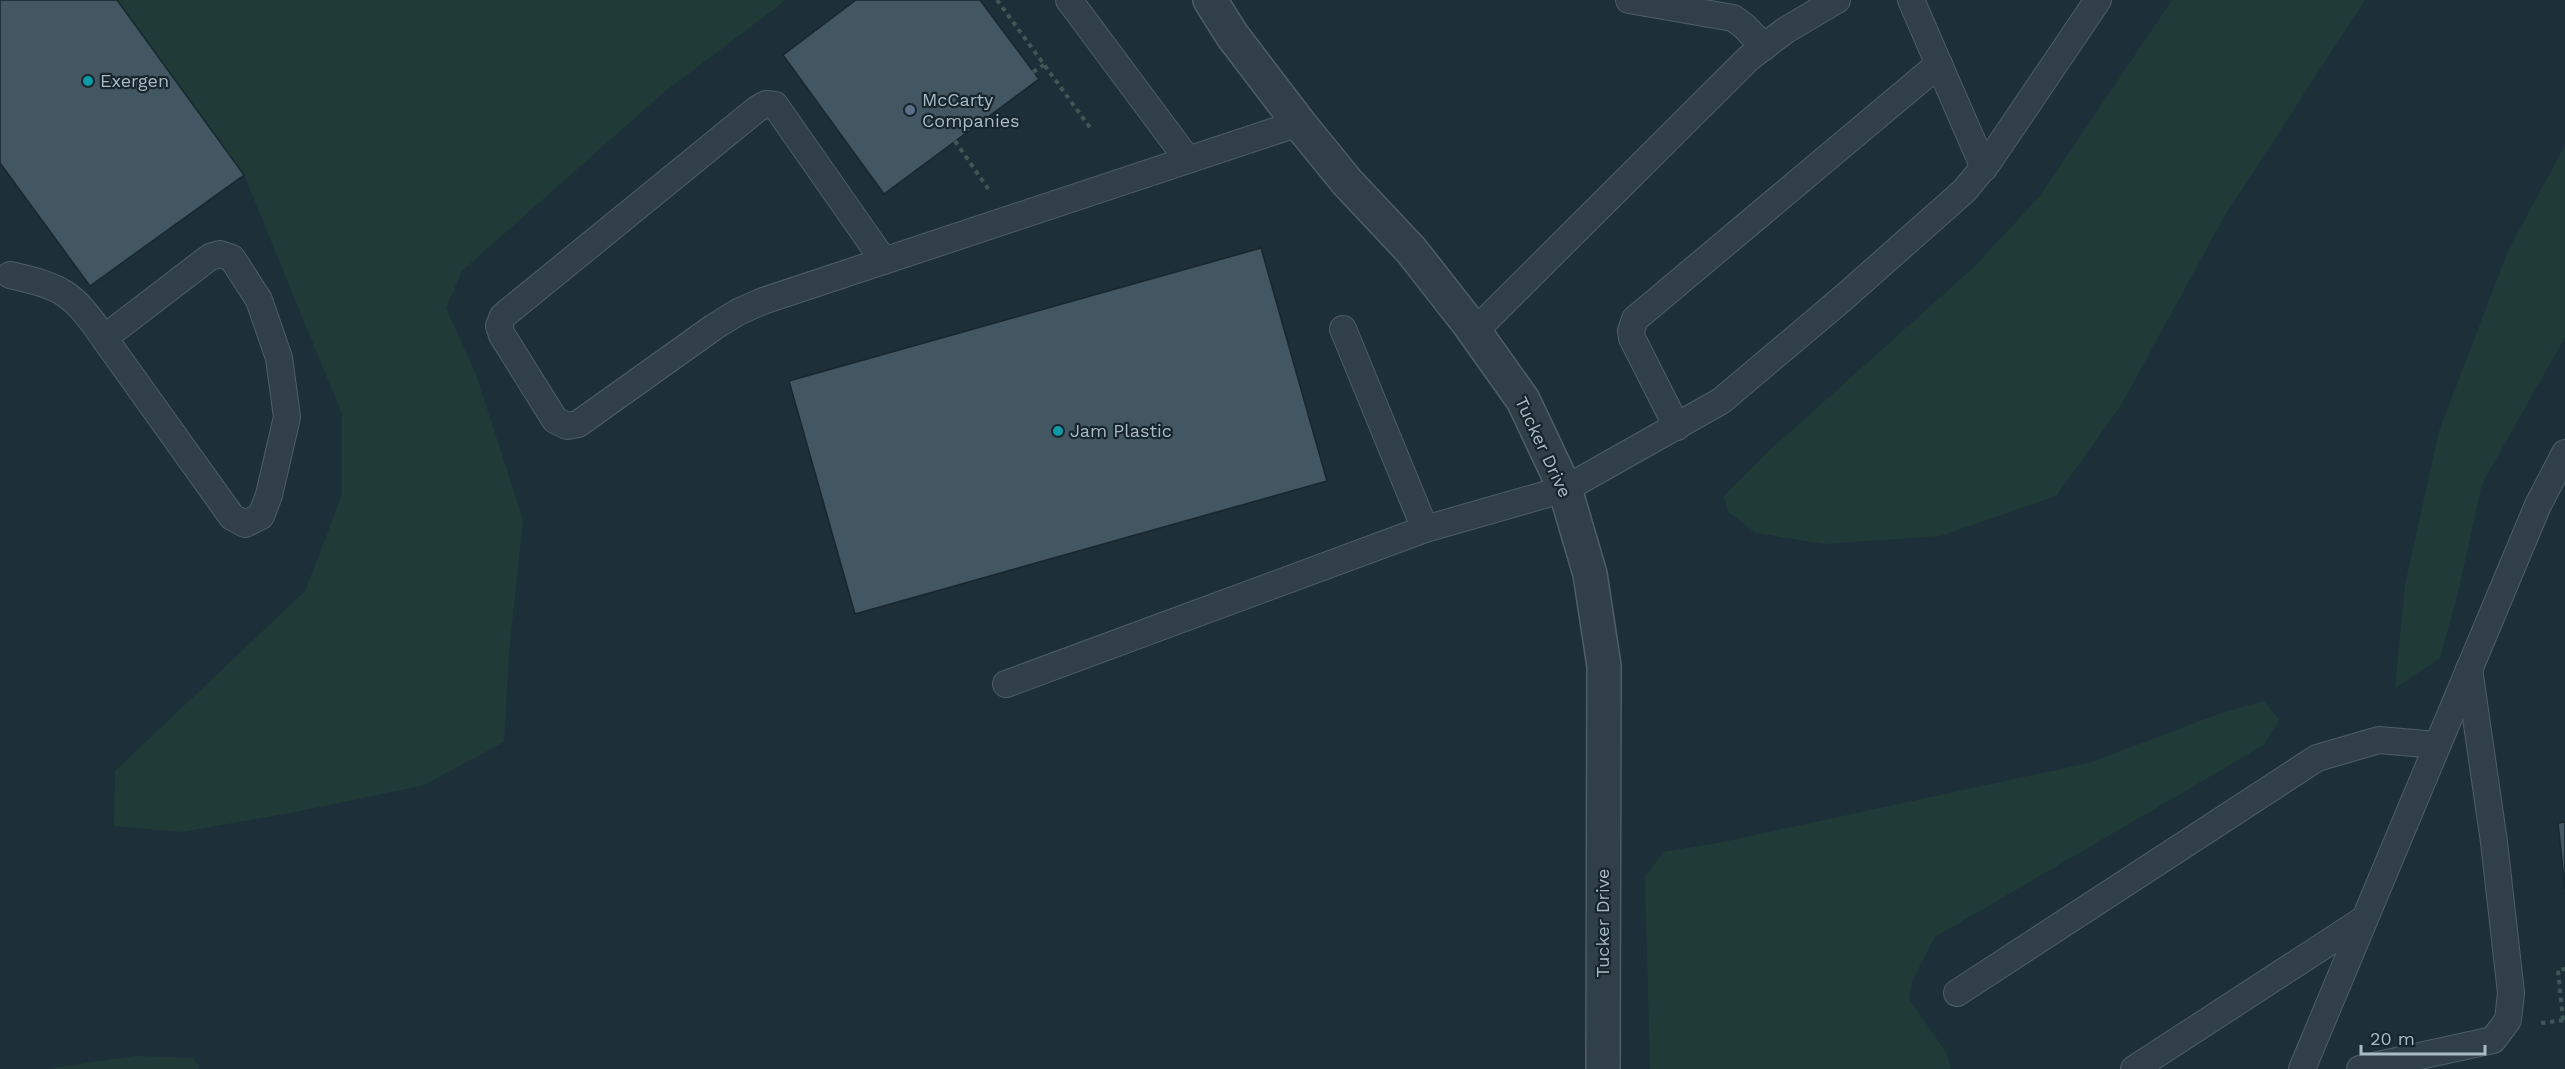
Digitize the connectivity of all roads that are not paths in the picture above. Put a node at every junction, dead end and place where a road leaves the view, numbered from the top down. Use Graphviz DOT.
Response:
graph roads {
  1 [pos="1070,0"];
  2 [pos="1210,0"];
  3 [pos="1629,0"];
  4 [pos="1837,0"];
  5 [pos="1911,0"];
  6 [pos="2098,0"];
  7 [pos="1764,47"];
  8 [pos="1939,64"];
  9 [pos="1299,123"];
  10 [pos="1188,160"];
  11 [pos="1984,168"];
  12 [pos="884,261"];
  13 [pos="3,273"];
  14 [pos="1343,329"];
  15 [pos="1474,332"];
  16 [pos="104,338"];
  17 [pos="1677,427"];
  18 [pos="2565,453"];
  19 [pos="1565,489"];
  20 [pos="1425,529"];
  21 [pos="2469,669"];
  22 [pos="1006,684"];
  23 [pos="2437,745"];
  24 [pos="2363,920"];
  25 [pos="1957,993"];
  26 [pos="1603,1069"];
  27 [pos="2134,1069"];
  28 [pos="2302,1069"];
  29 [pos="2360,1069"];
  1 -- 10 [label="lane"];
  2 -- 9 [label="street, Tucker Drive"];
  3 -- 7 [label="lane"];
  4 -- 7 [label="lane"];
  5 -- 8 [label="lane"];
  6 -- 11 [label="lane"];
  7 -- 15 [label="lane"];
  8 -- 11 [label="lane"];
  8 -- 17 [label="lane"];
  9 -- 10 [label="lane"];
  9 -- 15 [label="street, Tucker Drive"];
  10 -- 12 [label="lane"];
  11 -- 17 [label="lane"];
  12 -- 12 [label="lane"];
  13 -- 16 [label="lane"];
  14 -- 20 [label="lane"];
  15 -- 19 [label="street, Tucker Drive"];
  16 -- 16 [label="lane"];
  17 -- 19 [label="lane"];
  18 -- 21 [label="lane"];
  19 -- 20 [label="lane"];
  19 -- 26 [label="street, Tucker Drive"];
  20 -- 22 [label="lane"];
  21 -- 23 [label="lane"];
  21 -- 29 [label="lane"];
  23 -- 24 [label="lane"];
  23 -- 25 [label="lane"];
  24 -- 27 [label="lane"];
  24 -- 28 [label="lane"];
}
